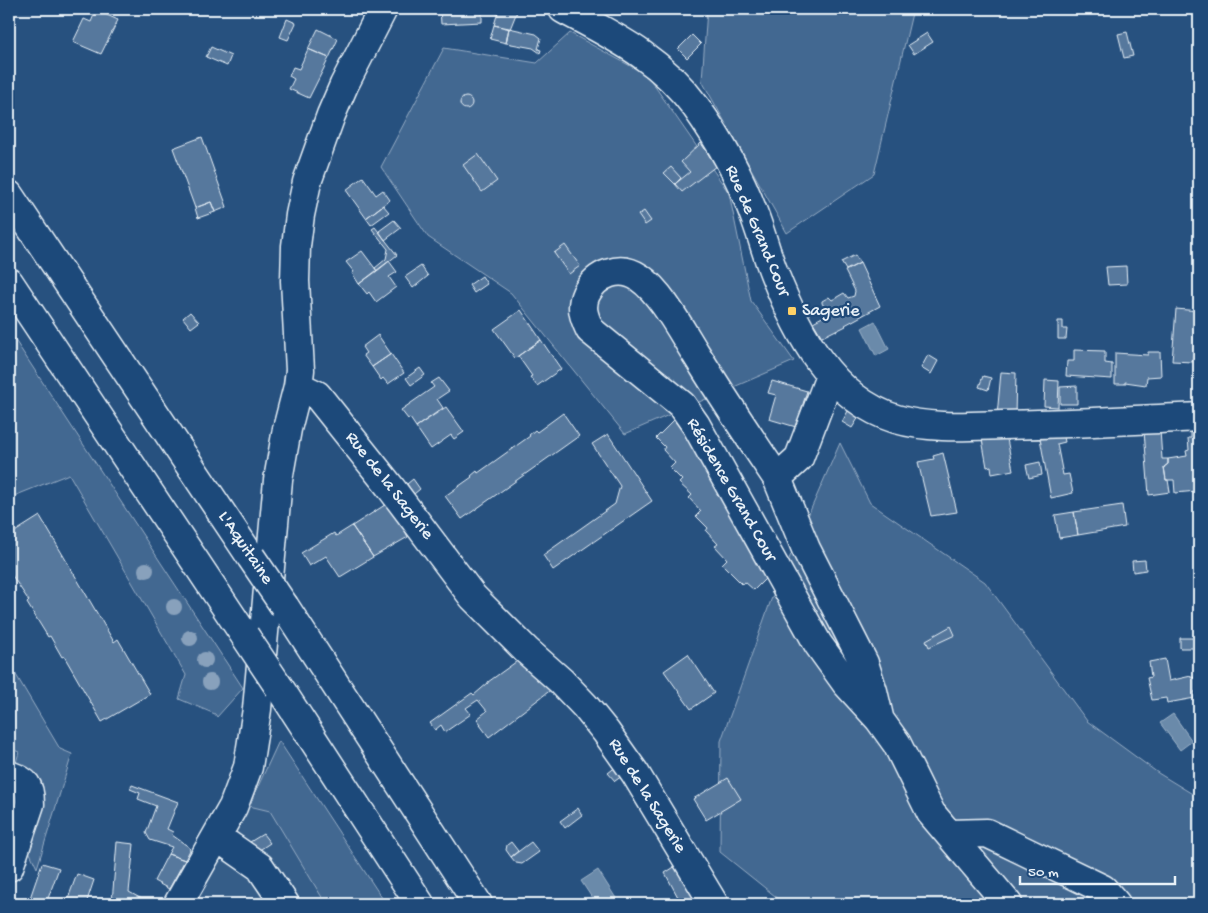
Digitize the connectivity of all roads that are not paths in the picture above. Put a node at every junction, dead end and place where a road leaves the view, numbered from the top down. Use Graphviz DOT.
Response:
graph roads {
  1 [pos="383,9"];
  2 [pos="563,9"];
  3 [pos="9,195"];
  4 [pos="9,282"];
  5 [pos="830,376"];
  6 [pos="298,386"];
  7 [pos="1199,417"];
  8 [pos="778,478"];
  9 [pos="879,719"];
  10 [pos="9,775"];
  11 [pos="949,834"];
  12 [pos="217,837"];
  13 [pos="9,867"];
  14 [pos="178,904"];
  15 [pos="285,904"];
  16 [pos="420,904"];
  17 [pos="478,904"];
  18 [pos="714,904"];
  19 [pos="1008,904"];
  20 [pos="1116,904"];
  1 -- 6 [label="main road"];
  2 -- 5 [label="main road, Rue de Grand Cour"];
  3 -- 17 [label="main road, L'Aquitaine, bridge"];
  4 -- 16 [label="main road, bridge"];
  5 -- 7 [label="main road, Rue de Grand Cour"];
  5 -- 8 [label="main road"];
  6 -- 12 [label="main road"];
  6 -- 18 [label="main road, Rue de la Sagerie"];
  8 -- 9 [label="main road, Résidence Grand Cour"];
  8 -- 9 [label="main road, Résidence Grand Cour"];
  9 -- 11 [label="main road, Résidence Grand Cour"];
  10 -- 13 [label="main road"];
  11 -- 19 [label="main road, Résidence Grand Cour"];
  11 -- 20 [label="main road"];
  12 -- 14 [label="main road"];
  12 -- 15 [label="main road"];
}
